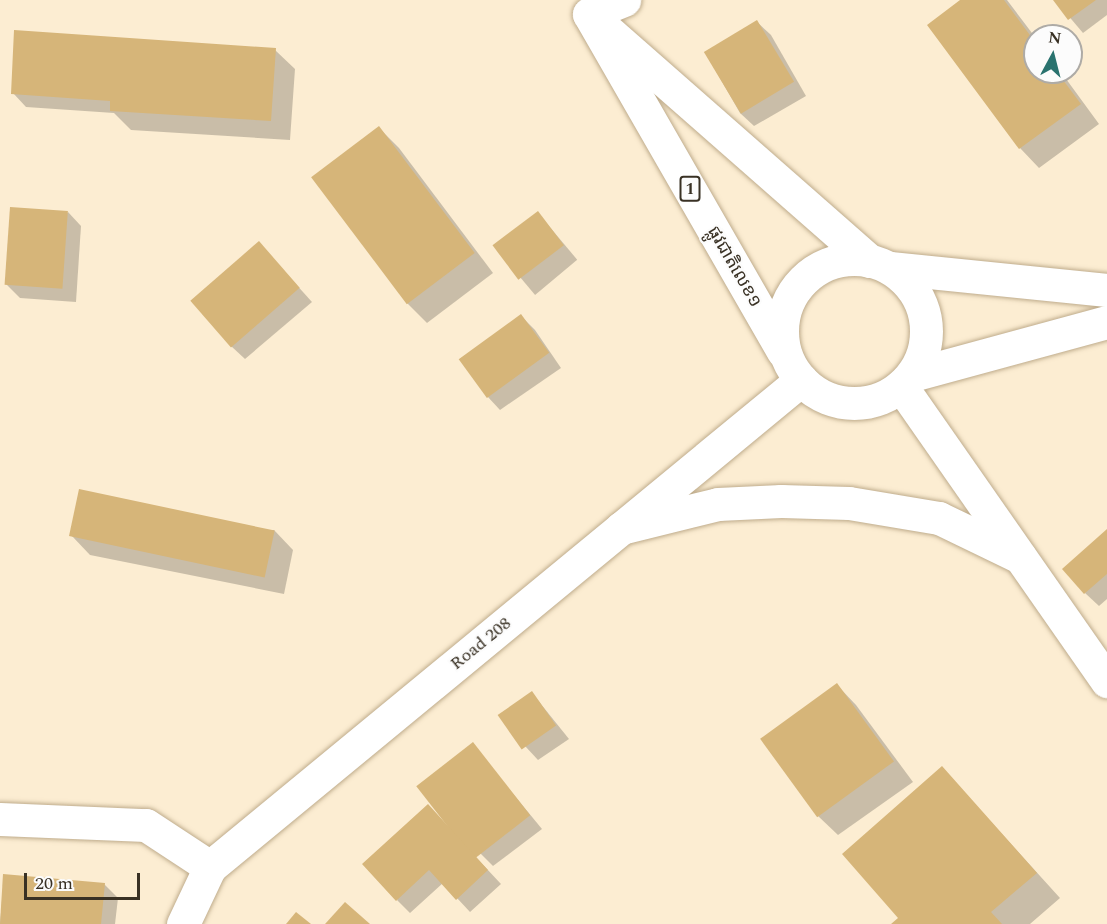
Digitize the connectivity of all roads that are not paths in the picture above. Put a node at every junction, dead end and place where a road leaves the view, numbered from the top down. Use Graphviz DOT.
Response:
graph roads {
  1 [pos="624,0"];
  2 [pos="582,5"];
  3 [pos="880,265"];
  4 [pos="1107,290"];
  5 [pos="1107,322"];
  6 [pos="795,372"];
  7 [pos="906,380"];
  8 [pos="621,528"];
  9 [pos="1020,557"];
  10 [pos="1107,681"];
  11 [pos="0,819"];
  12 [pos="210,867"];
  13 [pos="183,924"];
  1 -- 2 [label="main road"];
  2 -- 3 [label="main road"];
  2 -- 6 [label="main road, ផ្លូវជាតិលេខ១ / 1"];
  3 -- 4 [label="main road"];
  3 -- 6 [label="main road"];
  3 -- 7 [label="main road"];
  5 -- 7 [label="main road, 1"];
  6 -- 7 [label="main road, 1"];
  6 -- 8 [label="main road, Road 208"];
  7 -- 9 [label="main road"];
  8 -- 9 [label="main road"];
  8 -- 12 [label="main road, Road 208"];
  9 -- 10 [label="main road"];
  11 -- 12 [label="main road"];
  12 -- 13 [label="main road, Road 208"];
}
